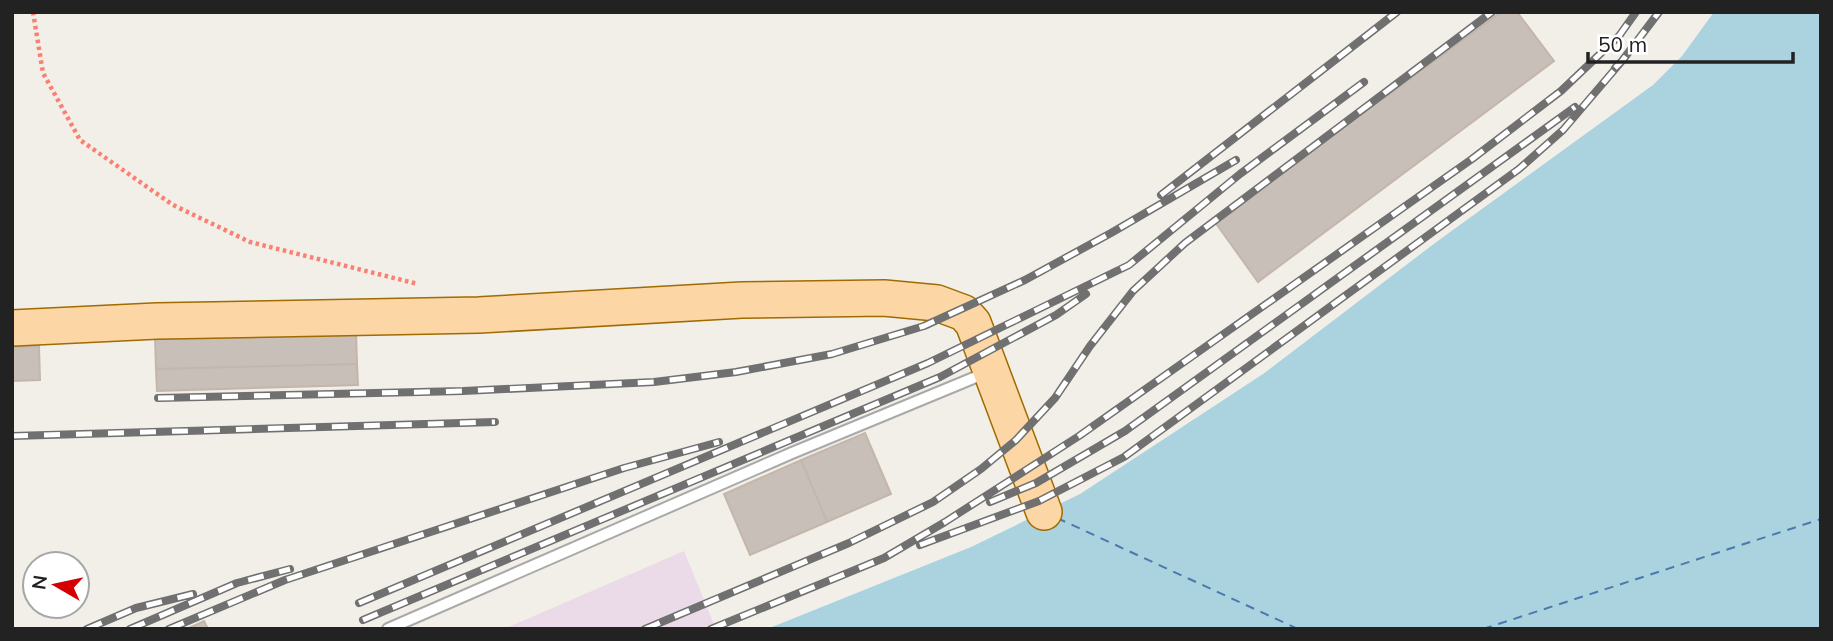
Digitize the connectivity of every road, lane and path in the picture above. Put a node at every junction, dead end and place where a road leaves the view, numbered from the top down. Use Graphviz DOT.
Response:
graph roads {
  1 [pos="33,12"];
  2 [pos="424,285"];
  3 [pos="12,327"];
  4 [pos="991,371"];
  5 [pos="1044,512"];
  6 [pos="388,629"];
  1 -- 2 [label="path"];
  3 -- 4 [label="main road"];
  4 -- 5 [label="main road"];
  4 -- 6 [label="lane"];
}
